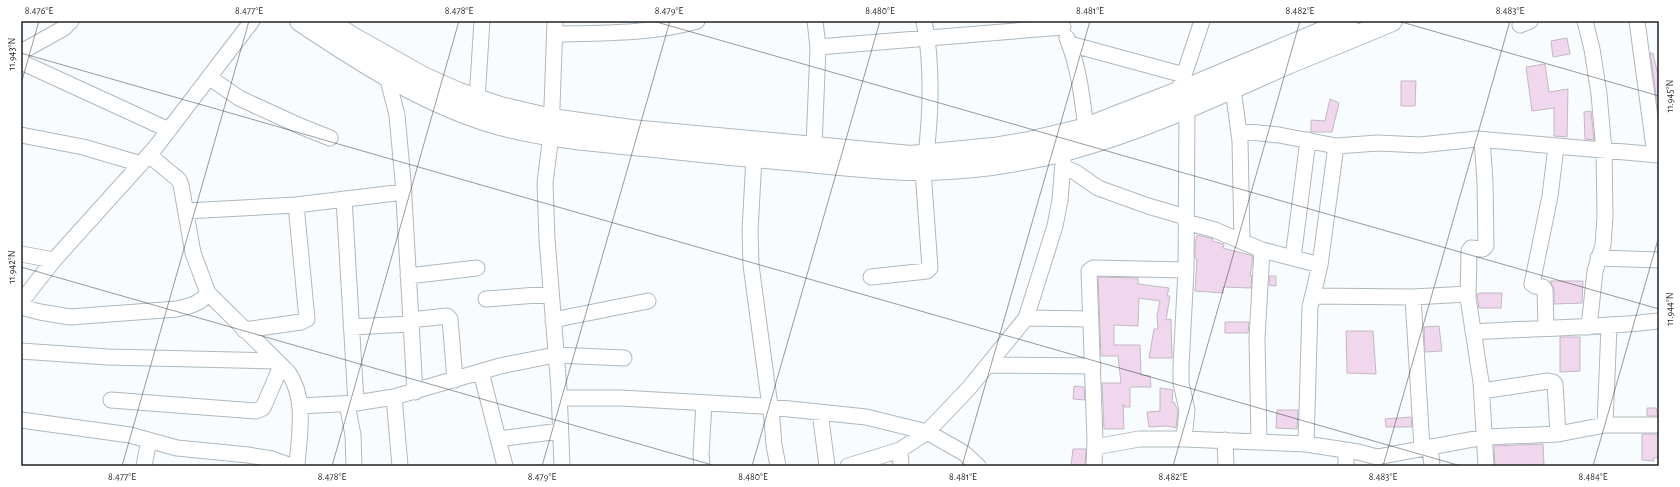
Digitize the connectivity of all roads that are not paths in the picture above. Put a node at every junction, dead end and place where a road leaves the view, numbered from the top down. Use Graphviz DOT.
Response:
graph roads {
  1 [pos="71,21"];
  2 [pos="252,21"];
  3 [pos="300,21"];
  4 [pos="327,21"];
  5 [pos="482,21"];
  6 [pos="697,21"];
  7 [pos="815,21"];
  8 [pos="924,21"];
  9 [pos="1202,21"];
  10 [pos="1348,21"];
  11 [pos="1392,21"];
  12 [pos="1586,21"];
  13 [pos="1637,21"];
  14 [pos="681,23"];
  15 [pos="1063,24"];
  16 [pos="620,27"];
  17 [pos="985,27"];
  18 [pos="555,28"];
  19 [pos="927,38"];
  20 [pos="1070,44"];
  21 [pos="818,48"];
  22 [pos="21,52"];
  23 [pos="21,62"];
  24 [pos="387,76"];
  25 [pos="210,78"];
  26 [pos="1233,88"];
  27 [pos="1183,92"];
  28 [pos="477,99"];
  29 [pos="1654,109"];
  30 [pos="551,127"];
  31 [pos="1086,128"];
  32 [pos="169,130"];
  33 [pos="1239,131"];
  34 [pos="21,134"];
  35 [pos="330,138"];
  36 [pos="1308,140"];
  37 [pos="1482,140"];
  38 [pos="1336,146"];
  39 [pos="814,147"];
  40 [pos="1556,147"];
  41 [pos="1604,151"];
  42 [pos="1657,155"];
  43 [pos="754,157"];
  44 [pos="1063,158"];
  45 [pos="145,160"];
  46 [pos="924,163"];
  47 [pos="404,192"];
  48 [pos="344,199"];
  49 [pos="296,205"];
  50 [pos="186,211"];
  51 [pos="1186,220"];
  52 [pos="1242,241"];
  53 [pos="1262,250"];
  54 [pos="21,254"];
  55 [pos="1293,258"];
  56 [pos="1598,258"];
  57 [pos="54,260"];
  58 [pos="1659,260"];
  59 [pos="1320,265"];
  60 [pos="477,268"];
  61 [pos="1186,270"];
  62 [pos="408,276"];
  63 [pos="871,277"];
  64 [pos="27,285"];
  65 [pos="208,293"];
  66 [pos="551,294"];
  67 [pos="1468,294"];
  68 [pos="1313,296"];
  69 [pos="1413,298"];
  70 [pos="486,299"];
  71 [pos="648,301"];
  72 [pos="21,302"];
  73 [pos="21,307"];
  74 [pos="1026,318"];
  75 [pos="1091,319"];
  76 [pos="553,320"];
  77 [pos="1659,321"];
  78 [pos="410,322"];
  79 [pos="1609,326"];
  80 [pos="351,327"];
  81 [pos="1589,327"];
  82 [pos="1546,328"];
  83 [pos="244,330"];
  84 [pos="1473,332"];
  85 [pos="21,351"];
  86 [pos="555,355"];
  87 [pos="624,358"];
  88 [pos="278,364"];
  89 [pos="988,365"];
  90 [pos="1093,366"];
  91 [pos="481,372"];
  92 [pos="455,380"];
  93 [pos="1482,391"];
  94 [pos="415,392"];
  95 [pos="394,398"];
  96 [pos="559,398"];
  97 [pos="111,400"];
  98 [pos="352,403"];
  99 [pos="704,403"];
  100 [pos="301,406"];
  101 [pos="772,408"];
  102 [pos="820,412"];
  103 [pos="21,420"];
  104 [pos="1605,425"];
  105 [pos="1659,425"];
  106 [pos="560,431"];
  107 [pos="927,432"];
  108 [pos="1558,434"];
  109 [pos="1485,437"];
  110 [pos="498,439"];
  111 [pos="1184,439"];
  112 [pos="149,440"];
  113 [pos="1225,440"];
  114 [pos="1259,442"];
  115 [pos="1306,444"];
  116 [pos="1095,447"];
  117 [pos="1426,448"];
  118 [pos="900,450"];
  119 [pos="1346,450"];
  120 [pos="247,461"];
  121 [pos="144,466"];
  122 [pos="291,466"];
  123 [pos="297,466"];
  124 [pos="354,466"];
  125 [pos="400,466"];
  126 [pos="505,466"];
  127 [pos="562,466"];
  128 [pos="702,466"];
  129 [pos="778,466"];
  130 [pos="827,466"];
  131 [pos="848,466"];
  132 [pos="901,466"];
  133 [pos="978,466"];
  134 [pos="1094,466"];
  135 [pos="1226,466"];
  136 [pos="1346,466"];
  137 [pos="1432,466"];
  138 [pos="1486,466"];
  1 -- 22 [label="street"];
  2 -- 25 [label="street"];
  3 -- 24 [label="main road"];
  4 -- 28 [label="main road"];
  5 -- 28 [label="street"];
  6 -- 14 [label="street"];
  7 -- 21 [label="street"];
  8 -- 19 [label="street"];
  9 -- 27 [label="street"];
  10 -- 27 [label="main road"];
  11 -- 26 [label="main road"];
  12 -- 41 [label="street"];
  13 -- 29 [label="street"];
  14 -- 16 [label="street"];
  15 -- 17 [label="street"];
  15 -- 20 [label="street"];
  16 -- 18 [label="street"];
  17 -- 19 [label="street"];
  18 -- 30 [label="street"];
  19 -- 21 [label="street"];
  19 -- 46 [label="street"];
  20 -- 27 [label="street"];
  20 -- 31 [label="street"];
  21 -- 39 [label="street"];
  23 -- 32 [label="street"];
  24 -- 30 [label="main road"];
  24 -- 47 [label="street"];
  25 -- 32 [label="street"];
  25 -- 35 [label="street"];
  26 -- 27 [label="main road"];
  26 -- 33 [label="street"];
  27 -- 31 [label="main road"];
  27 -- 44 [label="main road"];
  27 -- 51 [label="street"];
  28 -- 30 [label="main road"];
  29 -- 42 [label="street"];
  30 -- 39 [label="main road"];
  30 -- 43 [label="main road"];
  30 -- 66 [label="street"];
  31 -- 46 [label="main road"];
  32 -- 45 [label="street"];
  33 -- 36 [label="street"];
  33 -- 52 [label="street"];
  34 -- 45 [label="street"];
  36 -- 38 [label="street"];
  36 -- 55 [label="street"];
  37 -- 38 [label="street"];
  37 -- 40 [label="street"];
  37 -- 67 [label="street"];
  38 -- 59 [label="street"];
  39 -- 46 [label="main road"];
  40 -- 41 [label="street"];
  40 -- 82 [label="street"];
  41 -- 42 [label="street"];
  41 -- 56 [label="street"];
  43 -- 46 [label="main road"];
  43 -- 101 [label="street"];
  44 -- 46 [label="main road"];
  44 -- 51 [label="street"];
  44 -- 74 [label="street"];
  45 -- 50 [label="street"];
  45 -- 57 [label="street"];
  46 -- 63 [label="street"];
  47 -- 48 [label="street"];
  47 -- 62 [label="street"];
  48 -- 49 [label="street"];
  48 -- 80 [label="street"];
  49 -- 50 [label="street"];
  49 -- 83 [label="street"];
  50 -- 65 [label="street"];
  51 -- 52 [label="street"];
  51 -- 61 [label="street"];
  52 -- 53 [label="street"];
  53 -- 55 [label="street"];
  53 -- 114 [label="street"];
  54 -- 57 [label="street"];
  55 -- 59 [label="street"];
  56 -- 58 [label="street"];
  56 -- 81 [label="street"];
  57 -- 64 [label="street"];
  59 -- 68 [label="street"];
  60 -- 62 [label="street"];
  61 -- 75 [label="street"];
  61 -- 111 [label="street"];
  62 -- 78 [label="street"];
  64 -- 72 [label="street"];
  65 -- 73 [label="street"];
  65 -- 83 [label="street"];
  66 -- 70 [label="street"];
  66 -- 76 [label="street"];
  67 -- 69 [label="street"];
  67 -- 84 [label="street"];
  68 -- 69 [label="street"];
  68 -- 115 [label="street"];
  69 -- 117 [label="street"];
  71 -- 76 [label="street"];
  74 -- 75 [label="street"];
  74 -- 89 [label="street"];
  75 -- 90 [label="street"];
  76 -- 86 [label="street"];
  77 -- 79 [label="street"];
  78 -- 80 [label="street"];
  78 -- 92 [label="street"];
  78 -- 94 [label="street"];
  79 -- 81 [label="street"];
  79 -- 104 [label="street"];
  80 -- 98 [label="street"];
  81 -- 82 [label="street"];
  82 -- 84 [label="street"];
  83 -- 88 [label="street"];
  84 -- 93 [label="street"];
  85 -- 88 [label="street"];
  86 -- 87 [label="street"];
  86 -- 91 [label="street"];
  86 -- 96 [label="street"];
  88 -- 97 [label="street"];
  88 -- 100 [label="street"];
  89 -- 90 [label="street"];
  89 -- 107 [label="street"];
  90 -- 116 [label="street"];
  91 -- 92 [label="street"];
  91 -- 110 [label="street"];
  92 -- 94 [label="street"];
  93 -- 108 [label="street"];
  93 -- 109 [label="street"];
  94 -- 95 [label="street"];
  95 -- 98 [label="street"];
  95 -- 125 [label="street"];
  96 -- 99 [label="street"];
  96 -- 106 [label="street"];
  98 -- 100 [label="street"];
  98 -- 124 [label="street"];
  99 -- 101 [label="street"];
  99 -- 128 [label="street"];
  100 -- 123 [label="street"];
  101 -- 102 [label="street"];
  101 -- 129 [label="street"];
  102 -- 107 [label="street"];
  102 -- 130 [label="street"];
  103 -- 112 [label="street"];
  104 -- 105 [label="street"];
  104 -- 108 [label="street"];
  106 -- 110 [label="street"];
  106 -- 127 [label="street"];
  107 -- 118 [label="street"];
  107 -- 133 [label="street"];
  108 -- 109 [label="street"];
  109 -- 117 [label="street"];
  109 -- 138 [label="street"];
  110 -- 126 [label="street"];
  111 -- 113 [label="street"];
  111 -- 116 [label="street"];
  112 -- 120 [label="street"];
  112 -- 121 [label="street"];
  113 -- 114 [label="street"];
  113 -- 135 [label="street"];
  114 -- 115 [label="street"];
  115 -- 119 [label="street"];
  116 -- 134 [label="street"];
  117 -- 119 [label="street"];
  117 -- 137 [label="street"];
  118 -- 131 [label="street"];
  118 -- 132 [label="street"];
  119 -- 136 [label="street"];
  120 -- 122 [label="street"];
}
